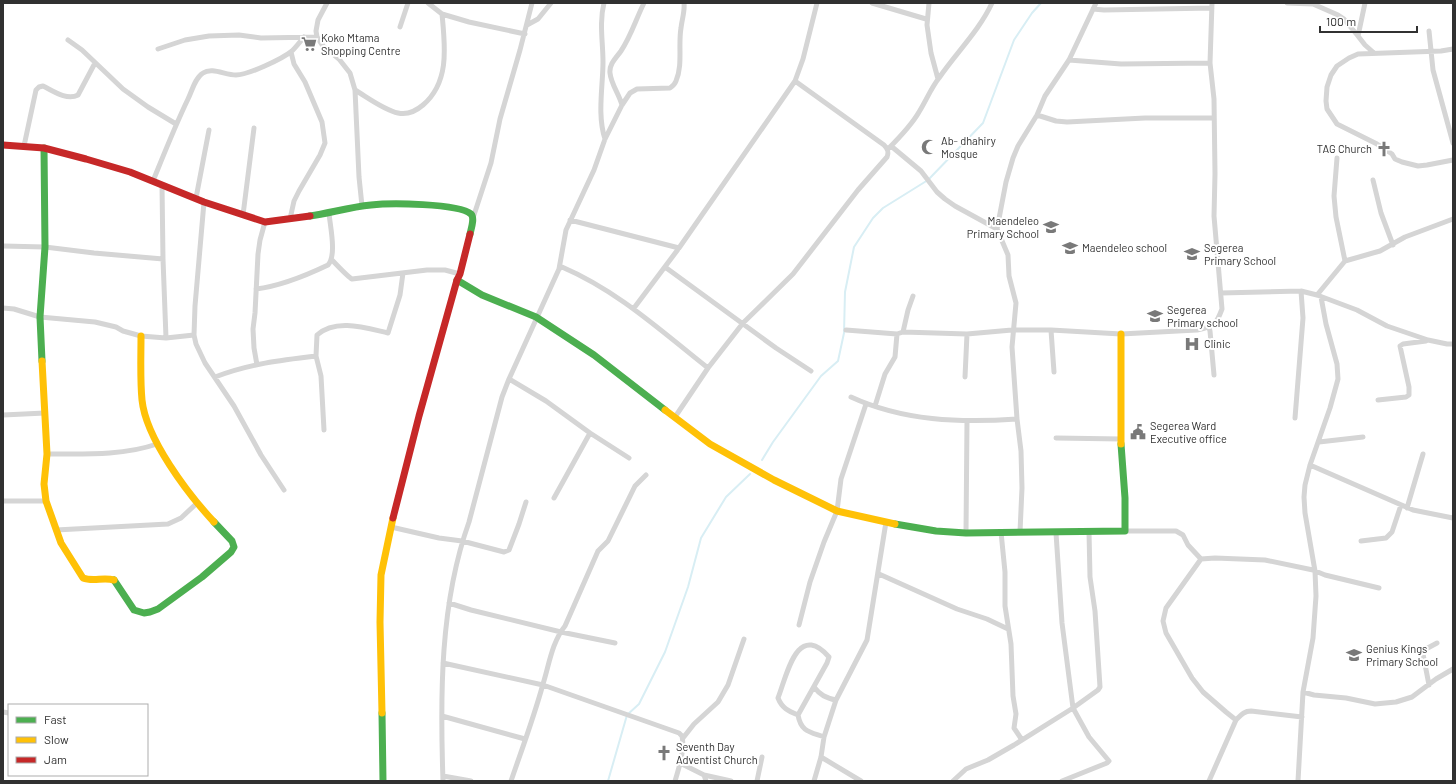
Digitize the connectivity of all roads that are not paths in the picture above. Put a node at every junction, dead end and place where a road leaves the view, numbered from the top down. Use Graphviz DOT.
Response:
graph roads {
  1 [pos="327,3"];
  2 [pos="408,3"];
  3 [pos="428,3"];
  4 [pos="532,3"];
  5 [pos="551,3"];
  6 [pos="604,3"];
  7 [pos="644,3"];
  8 [pos="684,3"];
  9 [pos="816,3"];
  10 [pos="872,3"];
  11 [pos="929,3"];
  12 [pos="992,3"];
  13 [pos="1096,3"];
  14 [pos="1287,3"];
  15 [pos="1365,3"];
  16 [pos="1313,4"];
  17 [pos="1212,5"];
  18 [pos="1093,9"];
  19 [pos="442,14"];
  20 [pos="926,19"];
  21 [pos="527,25"];
  22 [pos="400,26"];
  23 [pos="1429,31"];
  24 [pos="525,34"];
  25 [pos="1358,36"];
  26 [pos="304,37"];
  27 [pos="317,37"];
  28 [pos="68,40"];
  29 [pos="158,49"];
  30 [pos="1453,49"];
  31 [pos="1431,51"];
  32 [pos="290,52"];
  33 [pos="1374,53"];
  34 [pos="1069,60"];
  35 [pos="95,62"];
  36 [pos="1210,63"];
  37 [pos="938,79"];
  38 [pos="795,81"];
  39 [pos="355,90"];
  40 [pos="622,105"];
  41 [pos="1037,115"];
  42 [pos="1214,118"];
  43 [pos="176,124"];
  44 [pos="254,128"];
  45 [pos="209,130"];
  46 [pos="605,138"];
  47 [pos="1453,143"];
  48 [pos="3,144"];
  49 [pos="24,146"];
  50 [pos="44,148"];
  51 [pos="889,148"];
  52 [pos="1337,158"];
  53 [pos="1453,160"];
  54 [pos="1373,180"];
  55 [pos="153,181"];
  56 [pos="162,185"];
  57 [pos="196,198"];
  58 [pos="204,202"];
  59 [pos="362,206"];
  60 [pos="329,213"];
  61 [pos="243,215"];
  62 [pos="473,218"];
  63 [pos="290,219"];
  64 [pos="1453,219"];
  65 [pos="570,220"];
  66 [pos="265,222"];
  67 [pos="997,229"];
  68 [pos="1393,245"];
  69 [pos="3,246"];
  70 [pos="45,247"];
  71 [pos="679,248"];
  72 [pos="163,259"];
  73 [pos="332,260"];
  74 [pos="1345,261"];
  75 [pos="665,267"];
  76 [pos="559,269"];
  77 [pos="403,273"];
  78 [pos="458,277"];
  79 [pos="256,289"];
  80 [pos="1301,291"];
  81 [pos="1221,292"];
  82 [pos="913,296"];
  83 [pos="1319,296"];
  84 [pos="3,308"];
  85 [pos="634,308"];
  86 [pos="40,317"];
  87 [pos="536,317"];
  88 [pos="743,323"];
  89 [pos="1208,328"];
  90 [pos="846,330"];
  91 [pos="1012,330"];
  92 [pos="1051,330"];
  93 [pos="903,332"];
  94 [pos="897,334"];
  95 [pos="966,334"];
  96 [pos="1121,334"];
  97 [pos="194,335"];
  98 [pos="141,336"];
  99 [pos="166,338"];
  100 [pos="1428,340"];
  101 [pos="1453,344"];
  102 [pos="316,356"];
  103 [pos="257,364"];
  104 [pos="708,368"];
  105 [pos="811,371"];
  106 [pos="1054,372"];
  107 [pos="1214,375"];
  108 [pos="215,377"];
  109 [pos="965,377"];
  110 [pos="509,379"];
  111 [pos="851,397"];
  112 [pos="1378,400"];
  113 [pos="866,404"];
  114 [pos="875,406"];
  115 [pos="45,413"];
  116 [pos="3,415"];
  117 [pos="675,417"];
  118 [pos="1295,418"];
  119 [pos="1017,419"];
  120 [pos="967,421"];
  121 [pos="324,430"];
  122 [pos="590,433"];
  123 [pos="1363,437"];
  124 [pos="1056,438"];
  125 [pos="1121,439"];
  126 [pos="1320,442"];
  127 [pos="157,444"];
  128 [pos="47,454"];
  129 [pos="1423,454"];
  130 [pos="629,458"];
  131 [pos="1310,465"];
  132 [pos="646,475"];
  133 [pos="284,490"];
  134 [pos="554,498"];
  135 [pos="3,501"];
  136 [pos="46,501"];
  137 [pos="526,502"];
  138 [pos="197,503"];
  139 [pos="1404,506"];
  140 [pos="837,511"];
  141 [pos="1453,518"];
  142 [pos="886,522"];
  143 [pos="391,527"];
  144 [pos="56,530"];
  145 [pos="1125,531"];
  146 [pos="1001,532"];
  147 [pos="1020,532"];
  148 [pos="1089,532"];
  149 [pos="966,533"];
  150 [pos="1056,533"];
  151 [pos="462,541"];
  152 [pos="1360,541"];
  153 [pos="1201,559"];
  154 [pos="1315,571"];
  155 [pos="879,574"];
  156 [pos="1379,588"];
  157 [pos="449,603"];
  158 [pos="799,625"];
  159 [pos="1008,629"];
  160 [pos="561,632"];
  161 [pos="744,639"];
  162 [pos="616,643"];
  163 [pos="1437,643"];
  164 [pos="443,663"];
  165 [pos="1453,669"];
  166 [pos="543,685"];
  167 [pos="1429,685"];
  168 [pos="814,687"];
  169 [pos="1303,692"];
  170 [pos="836,700"];
  171 [pos="1073,708"];
  172 [pos="798,715"];
  173 [pos="442,716"];
  174 [pos="1302,717"];
  175 [pos="1236,720"];
  176 [pos="683,738"];
  177 [pos="824,738"];
  178 [pos="525,739"];
  179 [pos="1022,740"];
  180 [pos="762,757"];
  181 [pos="821,757"];
  182 [pos="680,763"];
  183 [pos="704,775"];
  184 [pos="443,778"];
  185 [pos="383,781"];
  186 [pos="471,781"];
  187 [pos="511,781"];
  188 [pos="675,781"];
  189 [pos="706,781"];
  190 [pos="731,781"];
  191 [pos="757,781"];
  192 [pos="814,781"];
  193 [pos="861,781"];
  194 [pos="952,781"];
  195 [pos="1062,781"];
  196 [pos="1209,781"];
  197 [pos="1298,781"];
  1 -- 27 [label="street"];
  2 -- 22 [label="street"];
  3 -- 19 [label="street"];
  4 -- 21 [label="street"];
  5 -- 21 [label="street"];
  6 -- 46 [label="street"];
  7 -- 40 [label="street"];
  8 -- 40 [label="street"];
  9 -- 38 [label="street"];
  10 -- 20 [label="street"];
  11 -- 20 [label="street"];
  12 -- 37 [label="street"];
  13 -- 18 [label="street"];
  14 -- 16 [label="street"];
  15 -- 25 [label="street"];
  16 -- 25 [label="street"];
  17 -- 18 [label="street"];
  17 -- 36 [label="street"];
  18 -- 34 [label="street"];
  19 -- 24 [label="street"];
  19 -- 39 [label="street"];
  20 -- 37 [label="street"];
  21 -- 24 [label="street"];
  23 -- 31 [label="street"];
  24 -- 62 [label="street"];
  25 -- 33 [label="street"];
  26 -- 27 [label="street"];
  26 -- 29 [label="street"];
  26 -- 32 [label="street"];
  27 -- 39 [label="street"];
  28 -- 35 [label="street"];
  30 -- 31 [label="street"];
  31 -- 33 [label="street"];
  31 -- 47 [label="street"];
  32 -- 43 [label="street"];
  32 -- 63 [label="street"];
  33 -- 53 [label="street"];
  34 -- 36 [label="street"];
  34 -- 41 [label="street"];
  35 -- 43 [label="street"];
  35 -- 49 [label="street"];
  36 -- 42 [label="street"];
  37 -- 51 [label="street"];
  38 -- 51 [label="street"];
  38 -- 71 [label="street"];
  39 -- 59 [label="street"];
  40 -- 46 [label="street"];
  41 -- 42 [label="street"];
  41 -- 67 [label="street"];
  42 -- 81 [label="street"];
  43 -- 55 [label="street"];
  44 -- 61 [label="street"];
  45 -- 57 [label="street"];
  46 -- 65 [label="street"];
  48 -- 49 [label="street"];
  49 -- 50 [label="street"];
  50 -- 55 [label="street"];
  50 -- 70 [label="street"];
  51 -- 67 [label="street"];
  51 -- 88 [label="street"];
  52 -- 74 [label="street"];
  54 -- 68 [label="street"];
  55 -- 56 [label="street"];
  56 -- 57 [label="street"];
  56 -- 72 [label="street"];
  57 -- 58 [label="street"];
  58 -- 61 [label="street"];
  58 -- 97 [label="street"];
  59 -- 60 [label="street"];
  59 -- 62 [label="street"];
  60 -- 63 [label="street"];
  60 -- 73 [label="street"];
  61 -- 66 [label="street"];
  62 -- 78 [label="street"];
  63 -- 66 [label="street"];
  64 -- 68 [label="street"];
  65 -- 71 [label="street"];
  65 -- 76 [label="street"];
  66 -- 79 [label="street"];
  67 -- 91 [label="street"];
  68 -- 74 [label="street"];
  69 -- 70 [label="street"];
  70 -- 72 [label="street"];
  70 -- 86 [label="street"];
  71 -- 75 [label="street"];
  72 -- 99 [label="street"];
  73 -- 77 [label="street"];
  73 -- 79 [label="street"];
  74 -- 83 [label="street"];
  75 -- 85 [label="street"];
  75 -- 88 [label="street"];
  76 -- 85 [label="street"];
  76 -- 87 [label="street"];
  77 -- 78 [label="street"];
  77 -- 102 [label="street"];
  78 -- 87 [label="street"];
  78 -- 143 [label="street"];
  79 -- 103 [label="street"];
  80 -- 81 [label="street"];
  80 -- 83 [label="street"];
  80 -- 118 [label="street"];
  81 -- 89 [label="street"];
  82 -- 93 [label="street"];
  83 -- 100 [label="street"];
  83 -- 126 [label="street"];
  84 -- 86 [label="street"];
  85 -- 104 [label="street"];
  86 -- 98 [label="street"];
  86 -- 115 [label="street"];
  87 -- 110 [label="street"];
  87 -- 117 [label="street"];
  88 -- 104 [label="street"];
  88 -- 105 [label="street"];
  89 -- 96 [label="street"];
  89 -- 107 [label="street"];
  90 -- 94 [label="street"];
  91 -- 92 [label="street"];
  91 -- 95 [label="street"];
  91 -- 119 [label="street"];
  92 -- 96 [label="street"];
  92 -- 106 [label="street"];
  93 -- 94 [label="street"];
  93 -- 95 [label="street"];
  94 -- 114 [label="street"];
  95 -- 109 [label="street"];
  96 -- 125 [label="street"];
  97 -- 99 [label="street"];
  97 -- 108 [label="street"];
  98 -- 99 [label="street"];
  98 -- 127 [label="street"];
  100 -- 101 [label="street"];
  100 -- 112 [label="street"];
  102 -- 103 [label="street"];
  102 -- 121 [label="street"];
  103 -- 108 [label="street"];
  104 -- 117 [label="street"];
  108 -- 133 [label="street"];
  110 -- 122 [label="street"];
  110 -- 151 [label="street"];
  111 -- 113 [label="street"];
  113 -- 114 [label="street"];
  113 -- 140 [label="street"];
  114 -- 120 [label="street"];
  115 -- 116 [label="street"];
  115 -- 128 [label="street"];
  117 -- 140 [label="street"];
  119 -- 120 [label="street"];
  119 -- 147 [label="street"];
  120 -- 149 [label="street"];
  122 -- 130 [label="street"];
  122 -- 134 [label="street"];
  123 -- 126 [label="street"];
  124 -- 125 [label="street"];
  125 -- 145 [label="street"];
  126 -- 131 [label="street"];
  127 -- 128 [label="street"];
  127 -- 138 [label="street"];
  128 -- 136 [label="street"];
  129 -- 139 [label="street"];
  131 -- 139 [label="street"];
  131 -- 154 [label="street"];
  132 -- 160 [label="street"];
  135 -- 136 [label="street"];
  136 -- 144 [label="street"];
  137 -- 151 [label="street"];
  138 -- 144 [label="street"];
  138 -- 144 [label="street"];
  139 -- 141 [label="street"];
  139 -- 152 [label="street"];
  140 -- 142 [label="street"];
  140 -- 158 [label="street"];
  142 -- 149 [label="street"];
  142 -- 155 [label="street"];
  143 -- 151 [label="street"];
  143 -- 185 [label="street"];
  145 -- 148 [label="street"];
  145 -- 153 [label="street"];
  146 -- 147 [label="street"];
  146 -- 149 [label="street"];
  146 -- 159 [label="street"];
  147 -- 150 [label="street"];
  148 -- 150 [label="street"];
  148 -- 171 [label="street"];
  150 -- 171 [label="street"];
  151 -- 157 [label="street"];
  153 -- 154 [label="street"];
  153 -- 175 [label="street"];
  154 -- 156 [label="street"];
  154 -- 169 [label="street"];
  155 -- 159 [label="street"];
  155 -- 170 [label="street"];
  157 -- 160 [label="street"];
  157 -- 164 [label="street"];
  159 -- 179 [label="street"];
  160 -- 162 [label="street"];
  160 -- 166 [label="street"];
  161 -- 176 [label="street"];
  163 -- 167 [label="street"];
  164 -- 166 [label="street"];
  164 -- 173 [label="street"];
  165 -- 167 [label="street"];
  166 -- 176 [label="street"];
  166 -- 178 [label="street"];
  167 -- 169 [label="street"];
  168 -- 170 [label="street"];
  168 -- 172 [label="street"];
  168 -- 172 [label="street"];
  169 -- 174 [label="street"];
  170 -- 177 [label="street"];
  171 -- 179 [label="street"];
  171 -- 195 [label="street"];
  172 -- 177 [label="street"];
  173 -- 178 [label="street"];
  173 -- 184 [label="street"];
  174 -- 175 [label="street"];
  174 -- 197 [label="street"];
  175 -- 196 [label="street"];
  176 -- 182 [label="street"];
  177 -- 181 [label="street"];
  178 -- 187 [label="street"];
  179 -- 194 [label="street"];
  180 -- 191 [label="street"];
  181 -- 192 [label="street"];
  181 -- 193 [label="street"];
  182 -- 183 [label="street"];
  182 -- 188 [label="street"];
  183 -- 189 [label="street"];
  183 -- 190 [label="street"];
  184 -- 186 [label="street"];
}
